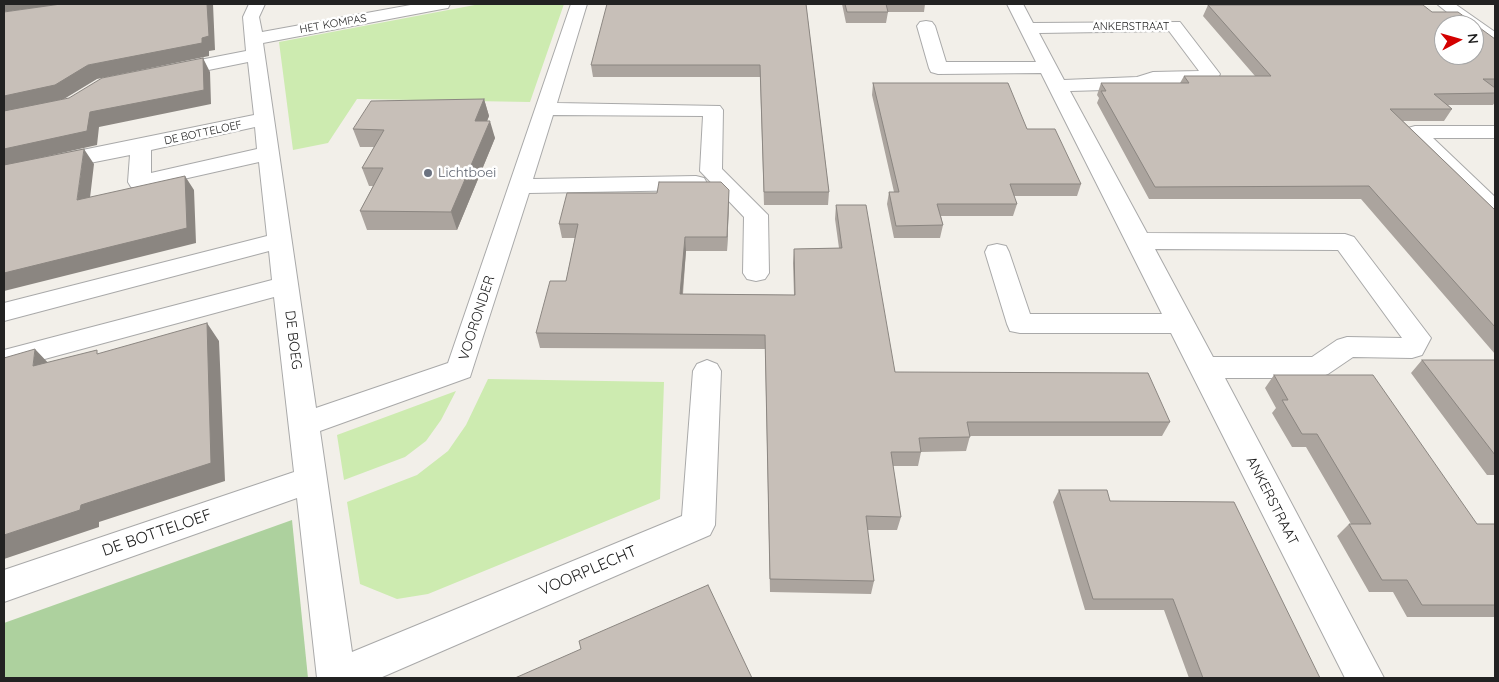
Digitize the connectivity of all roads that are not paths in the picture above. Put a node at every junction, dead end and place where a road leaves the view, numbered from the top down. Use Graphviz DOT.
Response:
graph roads {
  1 [pos="257,4"];
  2 [pos="442,4"];
  3 [pos="579,4"];
  4 [pos="1015,4"];
  5 [pos="1445,4"];
  6 [pos="926,26"];
  7 [pos="1028,28"];
  8 [pos="1495,40"];
  9 [pos="255,47"];
  10 [pos="150,76"];
  11 [pos="1052,76"];
  12 [pos="546,109"];
  13 [pos="1495,118"];
  14 [pos="265,119"];
  15 [pos="1495,125"];
  16 [pos="1495,132"];
  17 [pos="141,146"];
  18 [pos="269,153"];
  19 [pos="711,170"];
  20 [pos="4,174"];
  21 [pos="520,186"];
  22 [pos="1495,210"];
  23 [pos="280,240"];
  24 [pos="1138,240"];
  25 [pos="997,252"];
  26 [pos="756,273"];
  27 [pos="286,285"];
  28 [pos="4,312"];
  29 [pos="1180,323"];
  30 [pos="4,360"];
  31 [pos="1204,368"];
  32 [pos="707,371"];
  33 [pos="303,425"];
  34 [pos="311,480"];
  35 [pos="4,586"];
  36 [pos="336,678"];
  37 [pos="1365,678"];
  1 -- 9 [label="street, DE BOEG"];
  2 -- 9 [label="street, HET KOMPAS"];
  3 -- 12 [label="street, VOORONDER"];
  4 -- 7 [label="street, ANKERSTRAAT"];
  5 -- 8 [label="street"];
  6 -- 11 [label="street"];
  7 -- 11 [label="street, ANKERSTRAAT"];
  7 -- 11 [label="street, ANKERSTRAAT"];
  9 -- 10 [label="street, HET KOMPAS"];
  9 -- 14 [label="street, DE BOEG"];
  11 -- 24 [label="street, ANKERSTRAAT"];
  12 -- 19 [label="street"];
  12 -- 21 [label="street, VOORONDER"];
  13 -- 15 [label="street"];
  14 -- 17 [label="street, DE BOTTELOEF"];
  14 -- 18 [label="street, DE BOEG"];
  16 -- 22 [label="street"];
  17 -- 18 [label="street"];
  17 -- 20 [label="street, DE BOTTELOEF"];
  18 -- 23 [label="street, DE BOEG"];
  19 -- 21 [label="street"];
  19 -- 26 [label="street"];
  21 -- 33 [label="street, VOORONDER"];
  23 -- 27 [label="street, DE BOEG"];
  23 -- 28 [label="street"];
  24 -- 29 [label="street, ANKERSTRAAT"];
  24 -- 31 [label="street"];
  25 -- 29 [label="street"];
  27 -- 30 [label="street"];
  27 -- 33 [label="street, DE BOEG"];
  29 -- 31 [label="street, ANKERSTRAAT"];
  31 -- 37 [label="street, ANKERSTRAAT"];
  32 -- 36 [label="street, VOORPLECHT"];
  33 -- 34 [label="street, DE BOEG"];
  34 -- 35 [label="street, DE BOTTELOEF"];
  34 -- 36 [label="street, DE BOEG"];
}
